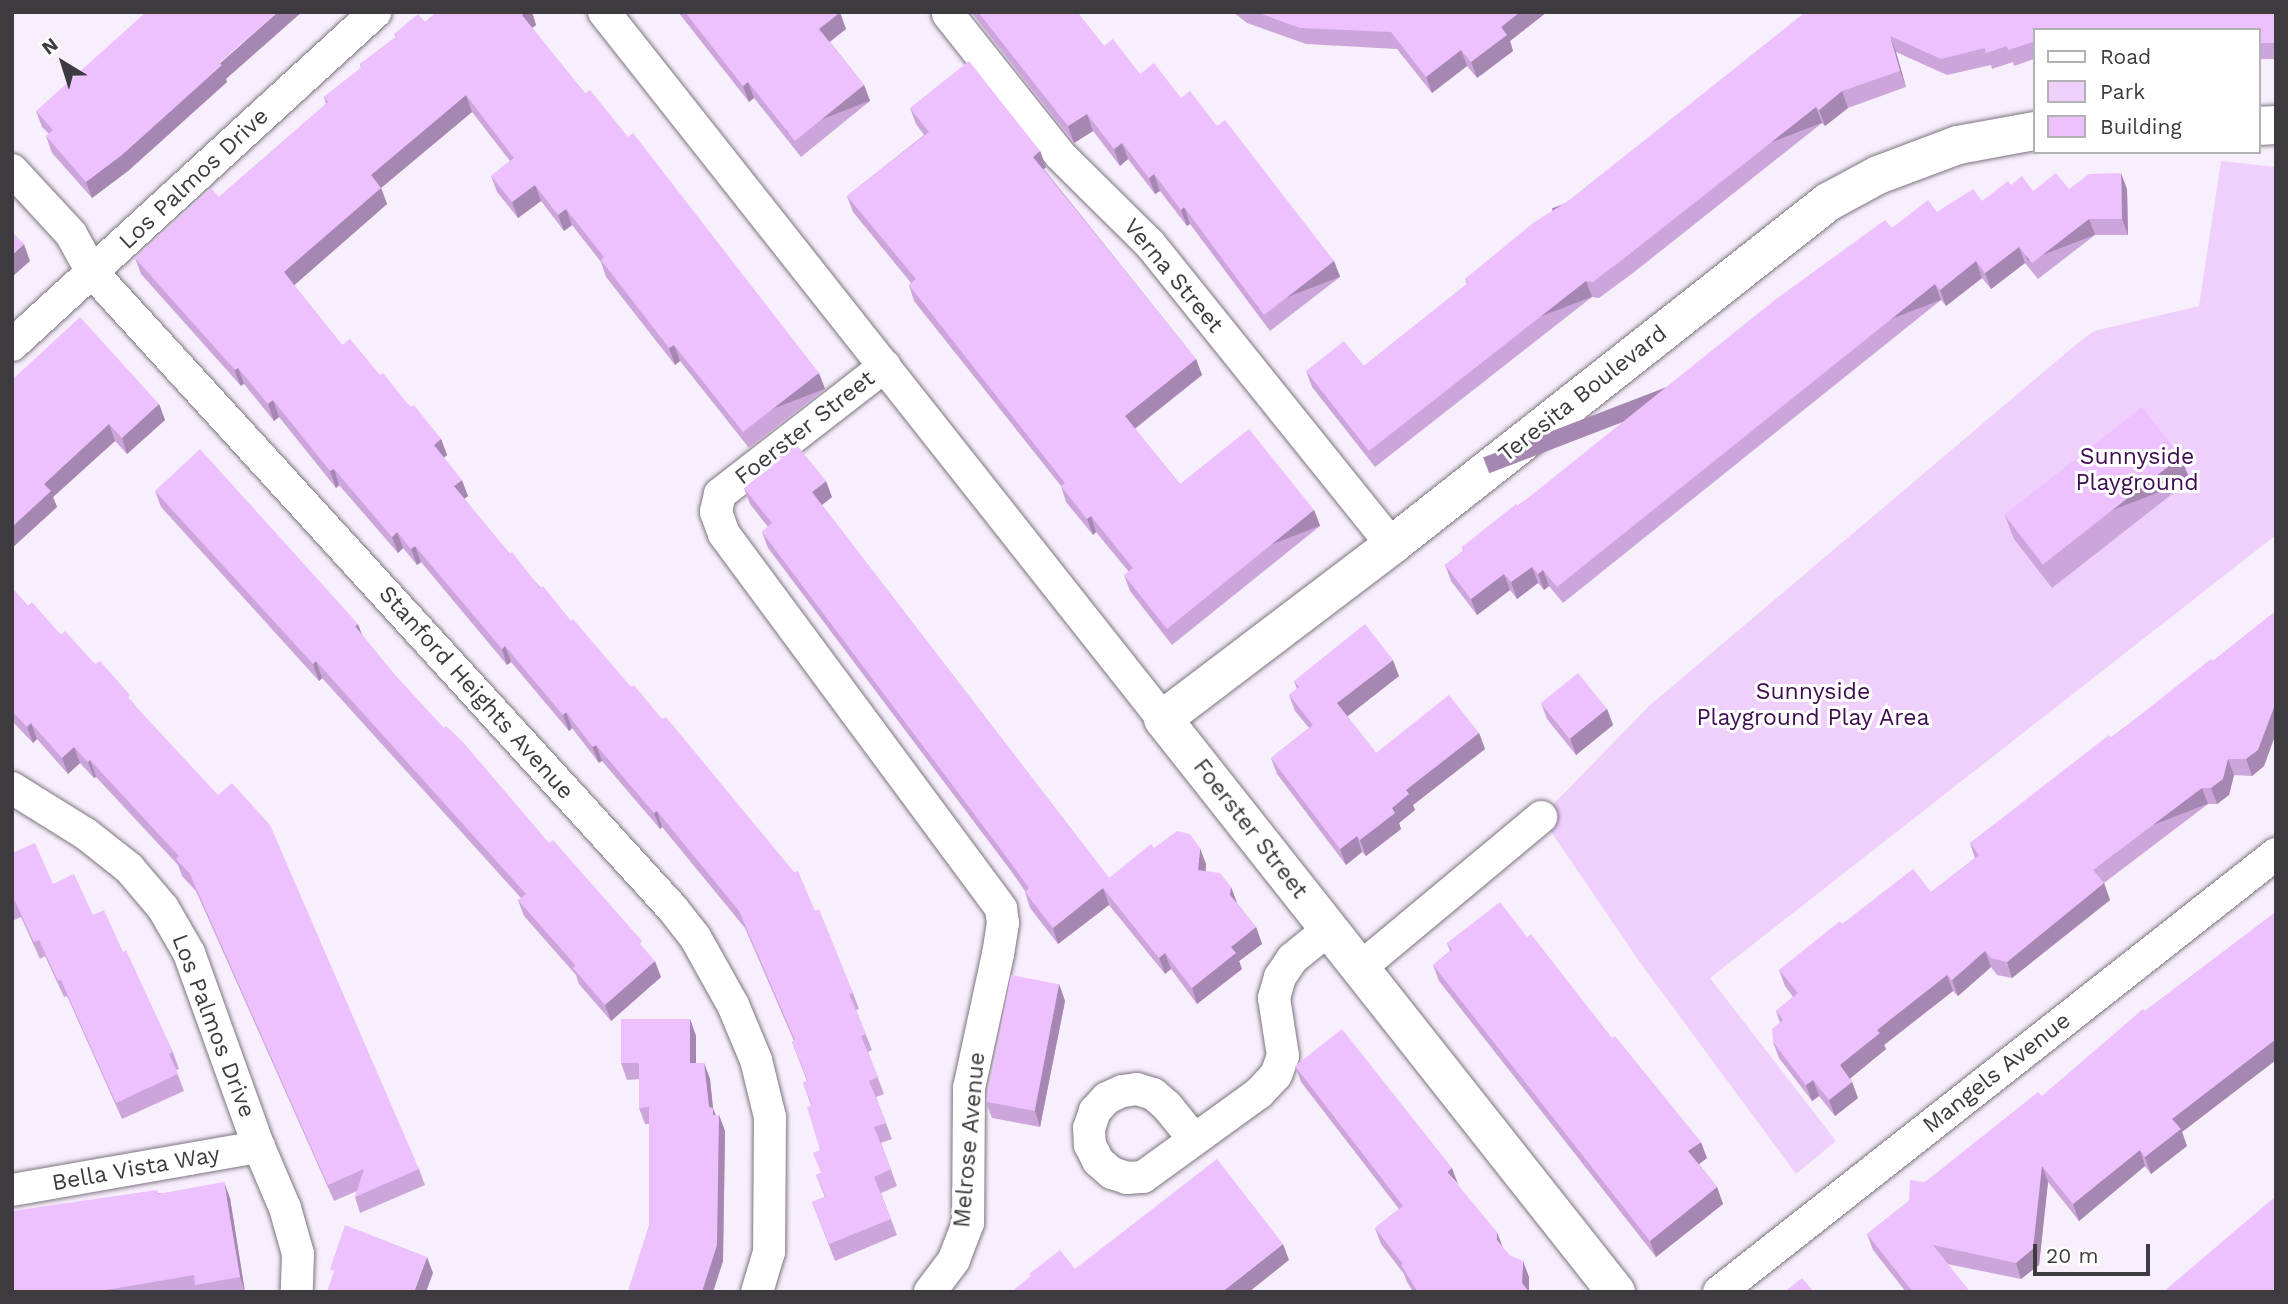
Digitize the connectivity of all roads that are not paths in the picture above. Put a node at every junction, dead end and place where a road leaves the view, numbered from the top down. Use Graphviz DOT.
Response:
graph roads {
  1 [pos="375,12"];
  2 [pos="604,12"];
  3 [pos="948,14"];
  4 [pos="2032,131"];
  5 [pos="12,170"];
  6 [pos="92,272"];
  7 [pos="12,345"];
  8 [pos="885,366"];
  9 [pos="1392,545"];
  10 [pos="1163,719"];
  11 [pos="12,788"];
  12 [pos="1541,817"];
  13 [pos="2276,854"];
  14 [pos="995,899"];
  15 [pos="1329,929"];
  16 [pos="1360,968"];
  17 [pos="1193,1138"];
  18 [pos="259,1147"];
  19 [pos="12,1189"];
  20 [pos="297,1292"];
  21 [pos="757,1292"];
  22 [pos="930,1292"];
  23 [pos="1616,1292"];
  24 [pos="1719,1292"];
  1 -- 6 [label="street, Los Palmos Drive"];
  2 -- 8 [label="street, Foerster Street"];
  3 -- 9 [label="street, Verna Street"];
  4 -- 9 [label="street, Teresita Boulevard"];
  5 -- 6 [label="street, Stanford Heights Avenue"];
  6 -- 7 [label="street, Los Palmos Drive"];
  6 -- 21 [label="street, Stanford Heights Avenue"];
  8 -- 10 [label="street, Foerster Street"];
  8 -- 14 [label="street, Foerster Street"];
  9 -- 10 [label="street, Teresita Boulevard"];
  10 -- 15 [label="street, Foerster Street"];
  11 -- 18 [label="street, Los Palmos Drive"];
  12 -- 16 [label="street"];
  13 -- 24 [label="street, Mangels Avenue"];
  14 -- 22 [label="street, Melrose Avenue"];
  15 -- 16 [label="street, Foerster Street"];
  15 -- 17 [label="street"];
  16 -- 23 [label="street, Foerster Street"];
  18 -- 19 [label="street, Bella Vista Way"];
  18 -- 20 [label="street, Los Palmos Drive"];
}
